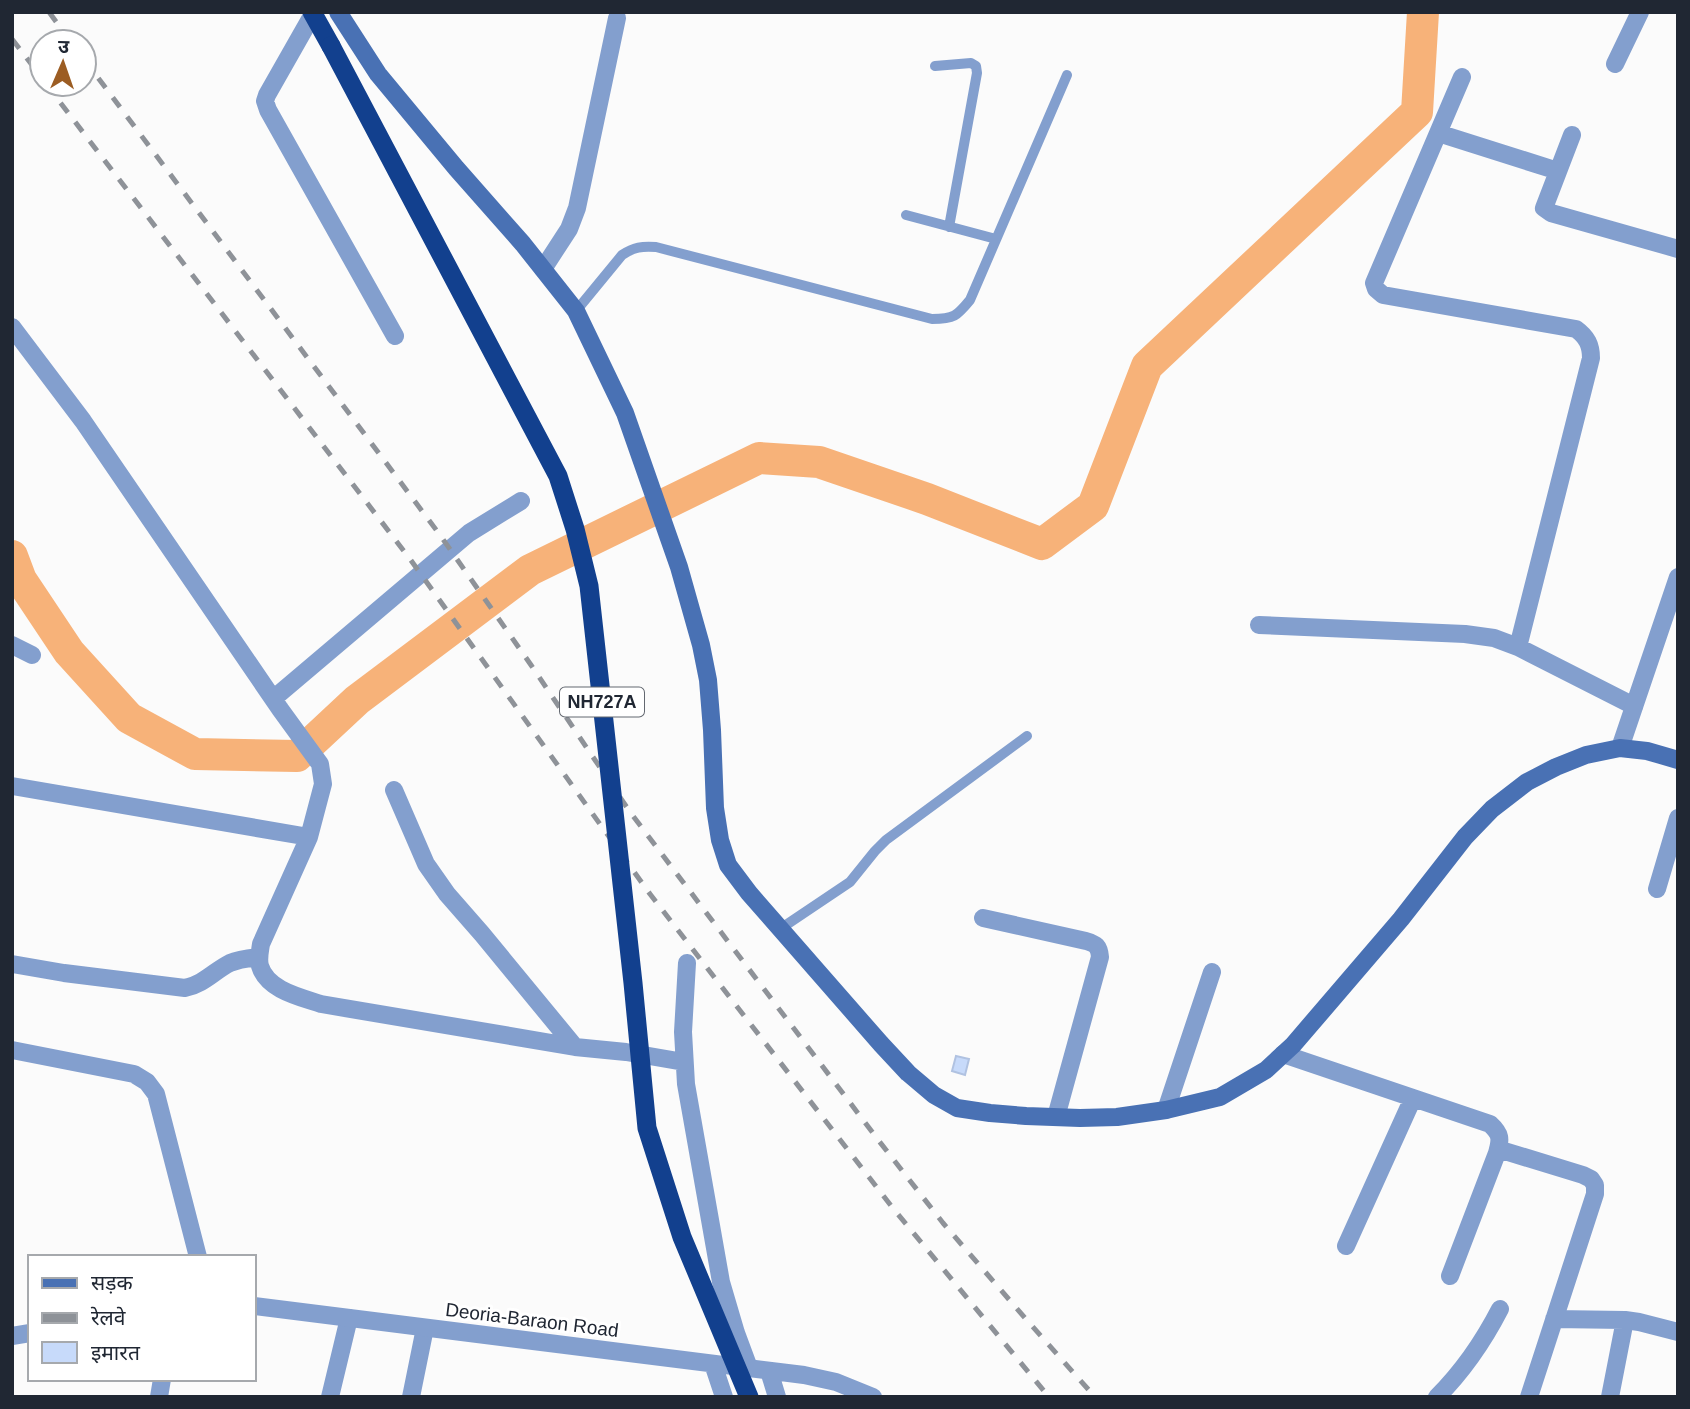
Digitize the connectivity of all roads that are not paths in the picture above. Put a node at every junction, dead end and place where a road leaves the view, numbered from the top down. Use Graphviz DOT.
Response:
graph roads {
  1 [pos="338,12"];
  2 [pos="1640,12"];
  3 [pos="313,13"];
  4 [pos="617,18"];
  5 [pos="1615,64"];
  6 [pos="935,66"];
  7 [pos="1067,75"];
  8 [pos="1462,77"];
  9 [pos="1438,133"];
  10 [pos="1573,135"];
  11 [pos="1558,171"];
  12 [pos="906,215"];
  13 [pos="949,227"];
  14 [pos="996,239"];
  15 [pos="1678,249"];
  16 [pos="544,270"];
  17 [pos="576,311"];
  18 [pos="12,327"];
  19 [pos="395,336"];
  20 [pos="521,501"];
  21 [pos="1678,578"];
  22 [pos="1259,625"];
  23 [pos="12,645"];
  24 [pos="1518,647"];
  25 [pos="32,655"];
  26 [pos="276,704"];
  27 [pos="1634,706"];
  28 [pos="1027,736"];
  29 [pos="1620,748"];
  30 [pos="1678,760"];
  31 [pos="12,786"];
  32 [pos="394,790"];
  33 [pos="1678,818"];
  34 [pos="309,837"];
  35 [pos="1657,889"];
  36 [pos="983,918"];
  37 [pos="780,929"];
  38 [pos="258,957"];
  39 [pos="687,963"];
  40 [pos="12,964"];
  41 [pos="1212,972"];
  42 [pos="575,1047"];
  43 [pos="12,1050"];
  44 [pos="1283,1054"];
  45 [pos="684,1062"];
  46 [pos="1413,1098"];
  47 [pos="1166,1110"];
  48 [pos="1056,1117"];
  49 [pos="1498,1149"];
  50 [pos="1346,1246"];
  51 [pos="197,1255"];
  52 [pos="1450,1276"];
  53 [pos="256,1306"];
  54 [pos="1500,1309"];
  55 [pos="349,1318"];
  56 [pos="1554,1319"];
  57 [pos="1625,1320"];
  58 [pos="425,1328"];
  59 [pos="1678,1332"];
  60 [pos="713,1364"];
  61 [pos="749,1368"];
  62 [pos="769,1371"];
  63 [pos="330,1397"];
  64 [pos="411,1397"];
  65 [pos="724,1397"];
  66 [pos="749,1397"];
  67 [pos="777,1397"];
  68 [pos="873,1397"];
  69 [pos="1437,1397"];
  70 [pos="1529,1397"];
  71 [pos="1610,1397"];
  1 -- 16 [label="main road"];
  2 -- 5 [label="street"];
  3 -- 19 [label="street"];
  3 -- 66 [label="highway, NH727A, bridge"];
  4 -- 16 [label="street"];
  6 -- 13 [label="lane"];
  7 -- 14 [label="lane"];
  8 -- 9 [label="street"];
  9 -- 11 [label="street"];
  9 -- 24 [label="street"];
  10 -- 11 [label="street"];
  11 -- 15 [label="street"];
  12 -- 13 [label="lane"];
  13 -- 14 [label="lane"];
  14 -- 17 [label="lane"];
  16 -- 17 [label="main road"];
  17 -- 37 [label="main road"];
  18 -- 26 [label="street"];
  20 -- 26 [label="street"];
  21 -- 27 [label="street"];
  22 -- 24 [label="street"];
  23 -- 25 [label="street"];
  24 -- 27 [label="street"];
  26 -- 34 [label="street"];
  27 -- 29 [label="street"];
  28 -- 37 [label="lane"];
  29 -- 30 [label="main road"];
  29 -- 44 [label="main road"];
  31 -- 34 [label="street"];
  32 -- 42 [label="street"];
  33 -- 35 [label="street"];
  34 -- 38 [label="street"];
  36 -- 48 [label="street"];
  37 -- 48 [label="main road"];
  38 -- 40 [label="street"];
  38 -- 42 [label="street"];
  39 -- 45 [label="street"];
  41 -- 47 [label="street"];
  42 -- 45 [label="street"];
  43 -- 51 [label="street"];
  44 -- 46 [label="street"];
  44 -- 47 [label="main road"];
  45 -- 61 [label="street"];
  46 -- 49 [label="street"];
  46 -- 50 [label="street"];
  47 -- 48 [label="main road"];
  49 -- 52 [label="street"];
  49 -- 56 [label="street"];
  53 -- 55 [label="street, Deoria-Baraon Road"];
  54 -- 69 [label="street"];
  55 -- 58 [label="street, Deoria-Baraon Road"];
  55 -- 63 [label="street"];
  56 -- 57 [label="street"];
  56 -- 70 [label="street"];
  57 -- 59 [label="street"];
  57 -- 71 [label="street"];
  58 -- 60 [label="street, Deoria-Baraon Road"];
  58 -- 64 [label="street"];
  60 -- 61 [label="street, Deoria-Baraon Road"];
  60 -- 65 [label="street"];
  61 -- 62 [label="street, Deoria-Baraon Road"];
  62 -- 67 [label="street"];
  62 -- 68 [label="street, Deoria-Baraon Road"];
}
